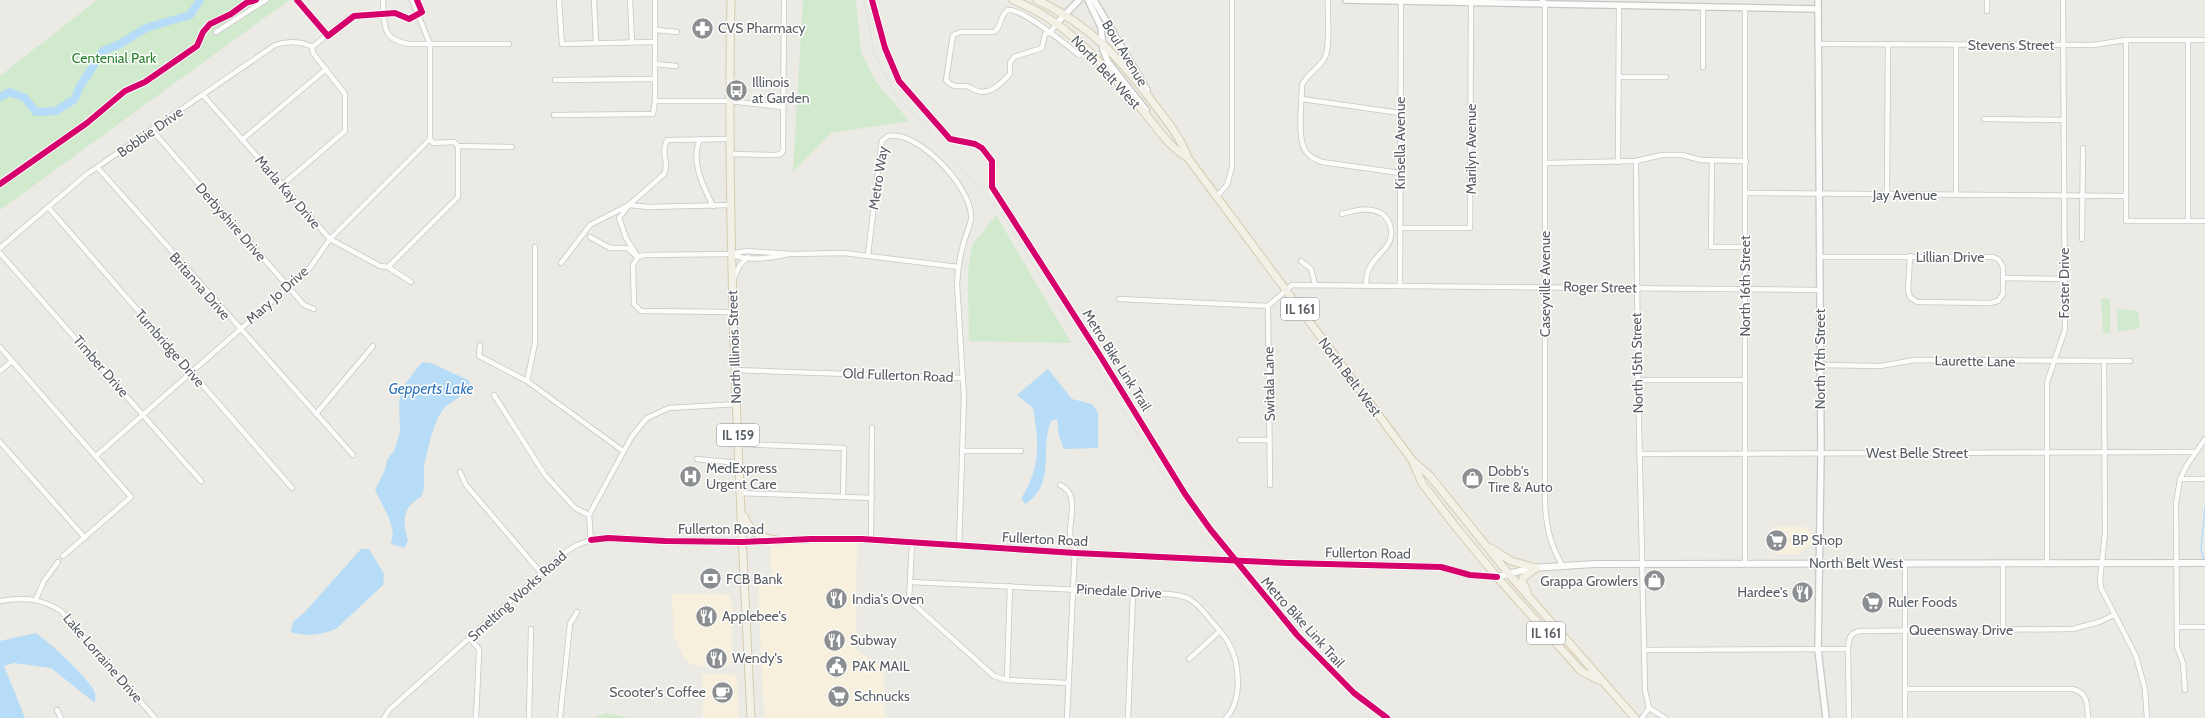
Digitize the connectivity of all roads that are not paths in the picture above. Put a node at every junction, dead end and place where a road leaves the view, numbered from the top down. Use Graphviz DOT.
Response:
graph roads {
  1 [pos="266,0"];
  2 [pos="383,0"];
  3 [pos="412,0"];
  4 [pos="559,0"];
  5 [pos="594,0"];
  6 [pos="630,0"];
  7 [pos="655,0"];
  8 [pos="730,0"];
  9 [pos="784,0"];
  10 [pos="1013,0"];
  11 [pos="1037,0"];
  12 [pos="1079,0"];
  13 [pos="1088,0"];
  14 [pos="1094,0"];
  15 [pos="1102,0"];
  16 [pos="1232,0"];
  17 [pos="1328,0"];
  18 [pos="1346,0"];
  19 [pos="1401,0"];
  20 [pos="1818,0"];
  21 [pos="1987,0"];
  22 [pos="2063,0"];
  23 [pos="1471,1"];
  24 [pos="1544,2"];
  25 [pos="1600,2"];
  26 [pos="1637,3"];
  27 [pos="1618,5"];
  28 [pos="1098,7"];
  29 [pos="1703,7"];
  30 [pos="1745,7"];
  31 [pos="1818,8"];
  32 [pos="1987,11"];
  33 [pos="1064,14"];
  34 [pos="384,15"];
  35 [pos="1057,23"];
  36 [pos="656,30"];
  37 [pos="216,32"];
  38 [pos="677,32"];
  39 [pos="1050,33"];
  40 [pos="2126,40"];
  41 [pos="2188,40"];
  42 [pos="2205,40"];
  43 [pos="632,42"];
  44 [pos="654,42"];
  45 [pos="596,43"];
  46 [pos="1103,43"];
  47 [pos="430,44"];
  48 [pos="510,44"];
  49 [pos="1818,44"];
  50 [pos="1888,44"];
  51 [pos="1956,45"];
  52 [pos="2063,45"];
  53 [pos="312,47"];
  54 [pos="1079,55"];
  55 [pos="656,64"];
  56 [pos="676,66"];
  57 [pos="1703,67"];
  58 [pos="326,69"];
  59 [pos="1618,77"];
  60 [pos="1666,77"];
  61 [pos="655,79"];
  62 [pos="555,80"];
  63 [pos="203,95"];
  64 [pos="1302,99"];
  65 [pos="655,101"];
  66 [pos="729,101"];
  67 [pos="1155,106"];
  68 [pos="783,107"];
  69 [pos="1400,113"];
  70 [pos="554,115"];
  71 [pos="1984,119"];
  72 [pos="2063,120"];
  73 [pos="1151,121"];
  74 [pos="152,130"];
  75 [pos="430,139"];
  76 [pos="700,139"];
  77 [pos="729,139"];
  78 [pos="242,140"];
  79 [pos="458,146"];
  80 [pos="512,146"];
  81 [pos="2083,148"];
  82 [pos="729,154"];
  83 [pos="1188,158"];
  84 [pos="1712,160"];
  85 [pos="1636,161"];
  86 [pos="1746,161"];
  87 [pos="1618,162"];
  88 [pos="1545,163"];
  89 [pos="98,168"];
  90 [pos="1400,173"];
  91 [pos="282,185"];
  92 [pos="1746,193"];
  93 [pos="1820,194"];
  94 [pos="1887,194"];
  95 [pos="1956,195"];
  96 [pos="2064,196"];
  97 [pos="2082,196"];
  98 [pos="2126,196"];
  99 [pos="1216,197"];
  100 [pos="629,205"];
  101 [pos="730,205"];
  102 [pos="713,206"];
  103 [pos="48,207"];
  104 [pos="1342,214"];
  105 [pos="2188,221"];
  106 [pos="2205,221"];
  107 [pos="1400,228"];
  108 [pos="590,237"];
  109 [pos="330,239"];
  110 [pos="2082,239"];
  111 [pos="535,247"];
  112 [pos="1745,247"];
  113 [pos="0,248"];
  114 [pos="0,253"];
  115 [pos="731,254"];
  116 [pos="792,254"];
  117 [pos="868,255"];
  118 [pos="1910,256"];
  119 [pos="638,257"];
  120 [pos="748,257"];
  121 [pos="1820,257"];
  122 [pos="1301,261"];
  123 [pos="561,263"];
  124 [pos="388,267"];
  125 [pos="958,267"];
  126 [pos="2003,278"];
  127 [pos="2064,279"];
  128 [pos="411,282"];
  129 [pos="732,283"];
  130 [pos="1315,284"];
  131 [pos="1366,285"];
  132 [pos="1400,285"];
  133 [pos="287,286"];
  134 [pos="1545,287"];
  135 [pos="1636,288"];
  136 [pos="1285,290"];
  137 [pos="1746,290"];
  138 [pos="1820,290"];
  139 [pos="1119,299"];
  140 [pos="1268,306"];
  141 [pos="314,309"];
  142 [pos="733,312"];
  143 [pos="239,330"];
  144 [pos="480,345"];
  145 [pos="373,346"];
  146 [pos="0,347"];
  147 [pos="12,361"];
  148 [pos="2104,361"];
  149 [pos="2130,361"];
  150 [pos="2054,362"];
  151 [pos="1819,365"];
  152 [pos="735,370"];
  153 [pos="0,371"];
  154 [pos="191,372"];
  155 [pos="963,378"];
  156 [pos="1638,380"];
  157 [pos="1746,380"];
  158 [pos="527,381"];
  159 [pos="494,395"];
  160 [pos="737,404"];
  161 [pos="143,414"];
  162 [pos="316,414"];
  163 [pos="872,428"];
  164 [pos="2205,439"];
  165 [pos="1240,440"];
  166 [pos="1270,440"];
  167 [pos="0,442"];
  168 [pos="739,444"];
  169 [pos="623,451"];
  170 [pos="962,451"];
  171 [pos="1020,451"];
  172 [pos="1746,452"];
  173 [pos="2105,452"];
  174 [pos="2195,452"];
  175 [pos="1820,453"];
  176 [pos="2047,453"];
  177 [pos="1639,454"];
  178 [pos="353,455"];
  179 [pos="96,456"];
  180 [pos="697,459"];
  181 [pos="1412,460"];
  182 [pos="739,463"];
  183 [pos="460,472"];
  184 [pos="2180,479"];
  185 [pos="2205,479"];
  186 [pos="201,481"];
  187 [pos="1060,484"];
  188 [pos="1270,485"];
  189 [pos="292,488"];
  190 [pos="741,493"];
  191 [pos="843,497"];
  192 [pos="872,498"];
  193 [pos="742,510"];
  194 [pos="589,515"];
  195 [pos="85,538"];
  196 [pos="591,540"];
  197 [pos="777,540"];
  198 [pos="871,540"];
  199 [pos="743,542"];
  200 [pos="912,543"];
  201 [pos="1484,543"];
  202 [pos="959,546"];
  203 [pos="1074,553"];
  204 [pos="63,556"];
  205 [pos="58,562"];
  206 [pos="1905,563"];
  207 [pos="2003,563"];
  208 [pos="2047,563"];
  209 [pos="2102,563"];
  210 [pos="2177,563"];
  211 [pos="2205,563"];
  212 [pos="1641,564"];
  213 [pos="1746,564"];
  214 [pos="1820,564"];
  215 [pos="1562,565"];
  216 [pos="1536,568"];
  217 [pos="542,574"];
  218 [pos="1508,574"];
  219 [pos="1497,577"];
  220 [pos="910,582"];
  221 [pos="1010,586"];
  222 [pos="1073,589"];
  223 [pos="1133,592"];
  224 [pos="36,599"];
  225 [pos="1531,600"];
  226 [pos="0,601"];
  227 [pos="577,612"];
  228 [pos="2114,615"];
  229 [pos="2177,627"];
  230 [pos="2205,627"];
  231 [pos="531,629"];
  232 [pos="1905,630"];
  233 [pos="2002,630"];
  234 [pos="1220,631"];
  235 [pos="470,639"];
  236 [pos="1848,649"];
  237 [pos="1644,650"];
  238 [pos="1818,650"];
  239 [pos="1189,659"];
  240 [pos="1007,680"];
  241 [pos="1601,680"];
  242 [pos="1068,683"];
  243 [pos="1905,689"];
  244 [pos="2185,690"];
  245 [pos="1648,708"];
  246 [pos="57,710"];
  247 [pos="61,718"];
  248 [pos="155,718"];
  249 [pos="384,718"];
  250 [pos="476,718"];
  251 [pos="529,718"];
  252 [pos="560,718"];
  253 [pos="750,718"];
  254 [pos="1067,718"];
  255 [pos="1128,718"];
  256 [pos="1226,718"];
  257 [pos="1635,718"];
  258 [pos="1642,718"];
  259 [pos="1665,718"];
  260 [pos="1826,718"];
  261 [pos="1849,718"];
  262 [pos="1905,718"];
  263 [pos="2088,718"];
  264 [pos="2147,718"];
  1 -- 37 [label="street"];
  2 -- 34 [label="street"];
  3 -- 47 [label="street"];
  4 -- 45 [label="street"];
  5 -- 45 [label="street"];
  6 -- 43 [label="street"];
  7 -- 36 [label="street"];
  8 -- 66 [label="main road, North Illinois Street / IL 159"];
  9 -- 68 [label="street"];
  10 -- 35 [label="main road, North Belt West / IL 161"];
  11 -- 33 [label="main road, North Belt West / IL 161"];
  12 -- 33 [label="street"];
  13 -- 46 [label="street, Boul Avenue"];
  14 -- 28 [label="street, Boul Avenue"];
  15 -- 28 [label="street"];
  16 -- 99 [label="street"];
  17 -- 64 [label="street"];
  18 -- 19 [label="street"];
  19 -- 23 [label="street"];
  19 -- 69 [label="street, Kinsella Avenue"];
  20 -- 31 [label="street, North 17th Street"];
  21 -- 32 [label="street"];
  22 -- 52 [label="street, Foster Drive"];
  23 -- 24 [label="street"];
  23 -- 107 [label="street, Marilyn Avenue"];
  24 -- 25 [label="street"];
  24 -- 88 [label="street, Caseyville Avenue"];
  25 -- 27 [label="street"];
  26 -- 27 [label="street"];
  26 -- 29 [label="street"];
  27 -- 59 [label="street"];
  28 -- 67 [label="street, Boul Avenue"];
  29 -- 30 [label="street"];
  29 -- 57 [label="street"];
  30 -- 31 [label="street"];
  30 -- 86 [label="street, North 16th Street"];
  31 -- 49 [label="street, North 17th Street"];
  33 -- 35 [label="street"];
  33 -- 46 [label="main road, North Belt West / IL 161"];
  34 -- 47 [label="street"];
  34 -- 53 [label="street"];
  35 -- 39 [label="street"];
  35 -- 73 [label="main road, North Belt West / IL 161"];
  36 -- 38 [label="street"];
  36 -- 44 [label="street"];
  39 -- 39 [label="street"];
  39 -- 54 [label="street"];
  40 -- 41 [label="street, Stevens Street"];
  40 -- 52 [label="street, Stevens Street"];
  40 -- 98 [label="street"];
  41 -- 42 [label="street, Stevens Street"];
  41 -- 105 [label="street"];
  43 -- 44 [label="street"];
  43 -- 45 [label="street"];
  44 -- 55 [label="street"];
  46 -- 67 [label="main road, North Belt West / IL 161"];
  46 -- 73 [label="street, Boul Avenue"];
  47 -- 48 [label="street"];
  47 -- 75 [label="street"];
  49 -- 50 [label="street, Stevens Street"];
  49 -- 93 [label="street, North 17th Street"];
  50 -- 51 [label="street, Stevens Street"];
  50 -- 94 [label="street"];
  51 -- 52 [label="street, Stevens Street"];
  51 -- 95 [label="street"];
  52 -- 72 [label="street, Foster Drive"];
  53 -- 58 [label="street"];
  53 -- 63 [label="street, Bobbie Drive"];
  55 -- 56 [label="street"];
  55 -- 61 [label="street"];
  58 -- 78 [label="street"];
  58 -- 91 [label="street"];
  59 -- 60 [label="street"];
  59 -- 87 [label="street"];
  61 -- 62 [label="street"];
  61 -- 65 [label="street"];
  63 -- 74 [label="street, Bobbie Drive"];
  63 -- 78 [label="street, Marla Kay Drive"];
  64 -- 69 [label="street"];
  64 -- 90 [label="street"];
  65 -- 66 [label="street"];
  65 -- 70 [label="street"];
  66 -- 68 [label="street"];
  66 -- 77 [label="main road, North Illinois Street / IL 159"];
  67 -- 83 [label="main road, North Belt West / IL 161"];
  68 -- 82 [label="street"];
  69 -- 90 [label="street, Kinsella Avenue"];
  71 -- 72 [label="street"];
  72 -- 96 [label="street, Foster Drive"];
  73 -- 83 [label="main road, North Belt West / IL 161"];
  74 -- 89 [label="street, Bobbie Drive"];
  74 -- 133 [label="street, Derbyshire Drive"];
  75 -- 79 [label="street"];
  75 -- 109 [label="street, Mary Jo Drive"];
  76 -- 77 [label="street"];
  76 -- 100 [label="street"];
  76 -- 102 [label="street"];
  77 -- 82 [label="main road, North Illinois Street / IL 159"];
  78 -- 91 [label="street, Marla Kay Drive"];
  79 -- 80 [label="street"];
  79 -- 124 [label="street"];
  81 -- 97 [label="street"];
  82 -- 101 [label="main road, North Illinois Street / IL 159"];
  83 -- 99 [label="main road, North Belt West / IL 161"];
  84 -- 85 [label="street"];
  84 -- 86 [label="street"];
  84 -- 112 [label="street"];
  85 -- 87 [label="street"];
  85 -- 135 [label="street, North 15th Street"];
  86 -- 92 [label="street, North 16th Street"];
  87 -- 88 [label="street"];
  88 -- 134 [label="street, Caseyville Avenue"];
  89 -- 103 [label="street, Bobbie Drive"];
  89 -- 143 [label="street, Britanna Drive"];
  90 -- 107 [label="street, Kinsella Avenue"];
  91 -- 109 [label="street, Marla Kay Drive"];
  92 -- 93 [label="street, Jay Avenue"];
  92 -- 112 [label="street, North 16th Street"];
  93 -- 94 [label="street, Jay Avenue"];
  93 -- 121 [label="street, North 17th Street"];
  94 -- 95 [label="street, Jay Avenue"];
  95 -- 96 [label="street, Jay Avenue"];
  96 -- 97 [label="street, Jay Avenue"];
  96 -- 127 [label="street, Foster Drive"];
  97 -- 98 [label="street, Jay Avenue"];
  97 -- 110 [label="street"];
  98 -- 105 [label="street"];
  99 -- 136 [label="main road, North Belt West / IL 161"];
  100 -- 102 [label="street"];
  100 -- 119 [label="street"];
  100 -- 123 [label="street"];
  101 -- 102 [label="street"];
  101 -- 115 [label="main road, North Illinois Street / IL 159"];
  103 -- 113 [label="street, Bobbie Drive"];
  103 -- 154 [label="street, Turnbridge Drive"];
  104 -- 131 [label="street"];
  105 -- 106 [label="street"];
  107 -- 132 [label="street, Kinsella Avenue"];
  108 -- 119 [label="street"];
  109 -- 124 [label="street, Marla Kay Drive"];
  109 -- 133 [label="street, Mary Jo Drive"];
  111 -- 158 [label="street"];
  112 -- 137 [label="street, North 16th Street"];
  114 -- 161 [label="street, Timber Drive"];
  115 -- 116 [label="street"];
  115 -- 119 [label="street"];
  115 -- 120 [label="street"];
  115 -- 129 [label="main road, North Illinois Street / IL 159"];
  116 -- 117 [label="street"];
  116 -- 120 [label="street"];
  117 -- 125 [label="street"];
  117 -- 125 [label="street, Metro Way"];
  118 -- 121 [label="street, Lillian Drive"];
  118 -- 126 [label="street, Lillian Drive"];
  118 -- 126 [label="street"];
  119 -- 142 [label="street"];
  120 -- 129 [label="street"];
  121 -- 138 [label="street, North 17th Street"];
  122 -- 130 [label="street"];
  124 -- 128 [label="street, Marla Kay Drive"];
  125 -- 155 [label="street, Metro Way"];
  126 -- 127 [label="street"];
  127 -- 150 [label="street, Foster Drive"];
  129 -- 142 [label="main road, North Illinois Street / IL 159"];
  130 -- 131 [label="street, Roger Street"];
  130 -- 136 [label="street, Roger Street"];
  131 -- 132 [label="street, Roger Street"];
  132 -- 134 [label="street, Roger Street"];
  133 -- 141 [label="street, Derbyshire Drive"];
  133 -- 143 [label="street, Mary Jo Drive"];
  134 -- 135 [label="street, Roger Street"];
  134 -- 215 [label="street, Caseyville Avenue"];
  135 -- 137 [label="street, Roger Street"];
  135 -- 156 [label="street, North 15th Street"];
  136 -- 140 [label="street"];
  136 -- 181 [label="main road, North Belt West / IL 161"];
  137 -- 138 [label="street, Roger Street"];
  137 -- 157 [label="street, North 16th Street"];
  138 -- 151 [label="street, North 17th Street"];
  139 -- 140 [label="street"];
  140 -- 166 [label="street, Switala Lane"];
  142 -- 152 [label="main road, North Illinois Street / IL 159"];
  143 -- 154 [label="street, Mary Jo Drive"];
  143 -- 162 [label="street, Britanna Drive"];
  144 -- 158 [label="street"];
  145 -- 162 [label="street"];
  146 -- 147 [label="street"];
  147 -- 153 [label="street"];
  147 -- 179 [label="street"];
  148 -- 149 [label="street, Laurette Lane"];
  148 -- 150 [label="street, Laurette Lane"];
  148 -- 173 [label="street"];
  150 -- 151 [label="street, Laurette Lane"];
  150 -- 176 [label="street, Foster Drive"];
  151 -- 175 [label="street, North 17th Street"];
  152 -- 155 [label="street, Old Fullerton Road"];
  152 -- 160 [label="main road, North Illinois Street / IL 159"];
  154 -- 161 [label="street, Mary Jo Drive"];
  154 -- 189 [label="street, Turnbridge Drive"];
  155 -- 170 [label="street, Old Fullerton Road"];
  156 -- 157 [label="street"];
  156 -- 177 [label="street, North 15th Street"];
  157 -- 172 [label="street, North 16th Street"];
  158 -- 169 [label="street"];
  159 -- 194 [label="street"];
  160 -- 168 [label="main road, North Illinois Street / IL 159"];
  160 -- 169 [label="street"];
  161 -- 179 [label="street, Mary Jo Drive"];
  161 -- 186 [label="street, Timber Drive"];
  162 -- 178 [label="street, Britanna Drive"];
  163 -- 192 [label="street"];
  164 -- 174 [label="street"];
  165 -- 166 [label="street"];
  166 -- 188 [label="street, Switala Lane"];
  167 -- 195 [label="street"];
  168 -- 182 [label="main road, North Illinois Street / IL 159"];
  168 -- 191 [label="street"];
  169 -- 194 [label="street"];
  170 -- 171 [label="street"];
  170 -- 202 [label="street, Old Fullerton Road"];
  172 -- 175 [label="street, West Belle Street"];
  172 -- 177 [label="street, West Belle Street"];
  172 -- 213 [label="street, North 16th Street"];
  173 -- 174 [label="street, West Belle Street"];
  173 -- 176 [label="street, West Belle Street"];
  173 -- 209 [label="street"];
  174 -- 184 [label="street"];
  175 -- 176 [label="street, West Belle Street"];
  175 -- 214 [label="street, North 17th Street"];
  176 -- 208 [label="street, Foster Drive"];
  177 -- 212 [label="street, North 15th Street"];
  179 -- 195 [label="street"];
  180 -- 182 [label="street"];
  181 -- 201 [label="main road, North Belt West / IL 161"];
  181 -- 219 [label="main road, North Belt West / IL 161"];
  182 -- 190 [label="main road, North Illinois Street / IL 159"];
  183 -- 217 [label="street"];
  184 -- 185 [label="street"];
  184 -- 210 [label="street"];
  187 -- 203 [label="street"];
  190 -- 191 [label="street"];
  190 -- 193 [label="main road, North Illinois Street / IL 159"];
  191 -- 192 [label="street"];
  192 -- 198 [label="street"];
  193 -- 197 [label="main road"];
  193 -- 199 [label="main road, North Illinois Street / IL 159"];
  194 -- 196 [label="street"];
  195 -- 204 [label="street"];
  196 -- 199 [label="street, Fullerton Road"];
  196 -- 217 [label="street, Smelting Works Road"];
  197 -- 198 [label="street, Fullerton Road"];
  197 -- 199 [label="street, Fullerton Road"];
  198 -- 200 [label="street, Fullerton Road"];
  199 -- 253 [label="main road, North Illinois Street / IL 159"];
  200 -- 202 [label="street, Fullerton Road"];
  200 -- 220 [label="street"];
  201 -- 216 [label="main road"];
  201 -- 218 [label="main road, North Belt West / IL 161"];
  202 -- 203 [label="street, Fullerton Road"];
  203 -- 219 [label="street, Fullerton Road"];
  203 -- 222 [label="street"];
  205 -- 224 [label="street"];
  206 -- 207 [label="main road, North Belt West"];
  206 -- 214 [label="main road, North Belt West"];
  206 -- 232 [label="street"];
  207 -- 208 [label="main road, North Belt West"];
  207 -- 233 [label="street"];
  208 -- 209 [label="main road, North Belt West"];
  209 -- 210 [label="main road, North Belt West"];
  209 -- 228 [label="street"];
  210 -- 211 [label="main road, North Belt West"];
  210 -- 229 [label="street"];
  212 -- 213 [label="main road, North Belt West"];
  212 -- 215 [label="main road, North Belt West"];
  212 -- 237 [label="street, North 15th Street"];
  213 -- 214 [label="main road, North Belt West"];
  214 -- 238 [label="street, North 17th Street"];
  215 -- 216 [label="main road, North Belt West"];
  216 -- 218 [label="main road, North Belt West"];
  216 -- 225 [label="main road"];
  217 -- 235 [label="street, Smelting Works Road"];
  218 -- 219 [label="main road, North Belt West"];
  218 -- 225 [label="main road, IL 161"];
  219 -- 241 [label="main road, IL 161"];
  220 -- 221 [label="street, Pinedale Drive"];
  220 -- 240 [label="street"];
  221 -- 222 [label="street, Pinedale Drive"];
  221 -- 240 [label="street"];
  222 -- 223 [label="street, Pinedale Drive"];
  222 -- 242 [label="street"];
  223 -- 234 [label="street, Pinedale Drive"];
  223 -- 255 [label="street"];
  224 -- 226 [label="street, Lake Lorraine Drive"];
  224 -- 248 [label="street, Lake Lorraine Drive"];
  225 -- 241 [label="main road, IL 161"];
  227 -- 252 [label="street"];
  228 -- 233 [label="street, Queensway Drive"];
  228 -- 264 [label="street"];
  229 -- 230 [label="street"];
  229 -- 244 [label="street"];
  231 -- 251 [label="street"];
  232 -- 233 [label="street, Queensway Drive"];
  232 -- 236 [label="street, Queensway Drive"];
  232 -- 243 [label="street"];
  234 -- 239 [label="street"];
  234 -- 256 [label="street, Pinedale Drive"];
  235 -- 249 [label="street, Smelting Works Road"];
  235 -- 250 [label="street"];
  236 -- 238 [label="street"];
  236 -- 261 [label="street"];
  237 -- 238 [label="street"];
  237 -- 245 [label="street, North 15th Street"];
  238 -- 260 [label="street, North 17th Street"];
  240 -- 242 [label="street"];
  241 -- 257 [label="main road, IL 161"];
  242 -- 254 [label="street"];
  243 -- 262 [label="street"];
  243 -- 263 [label="street"];
  245 -- 258 [label="street"];
  245 -- 259 [label="street"];
  246 -- 247 [label="street"];
}
